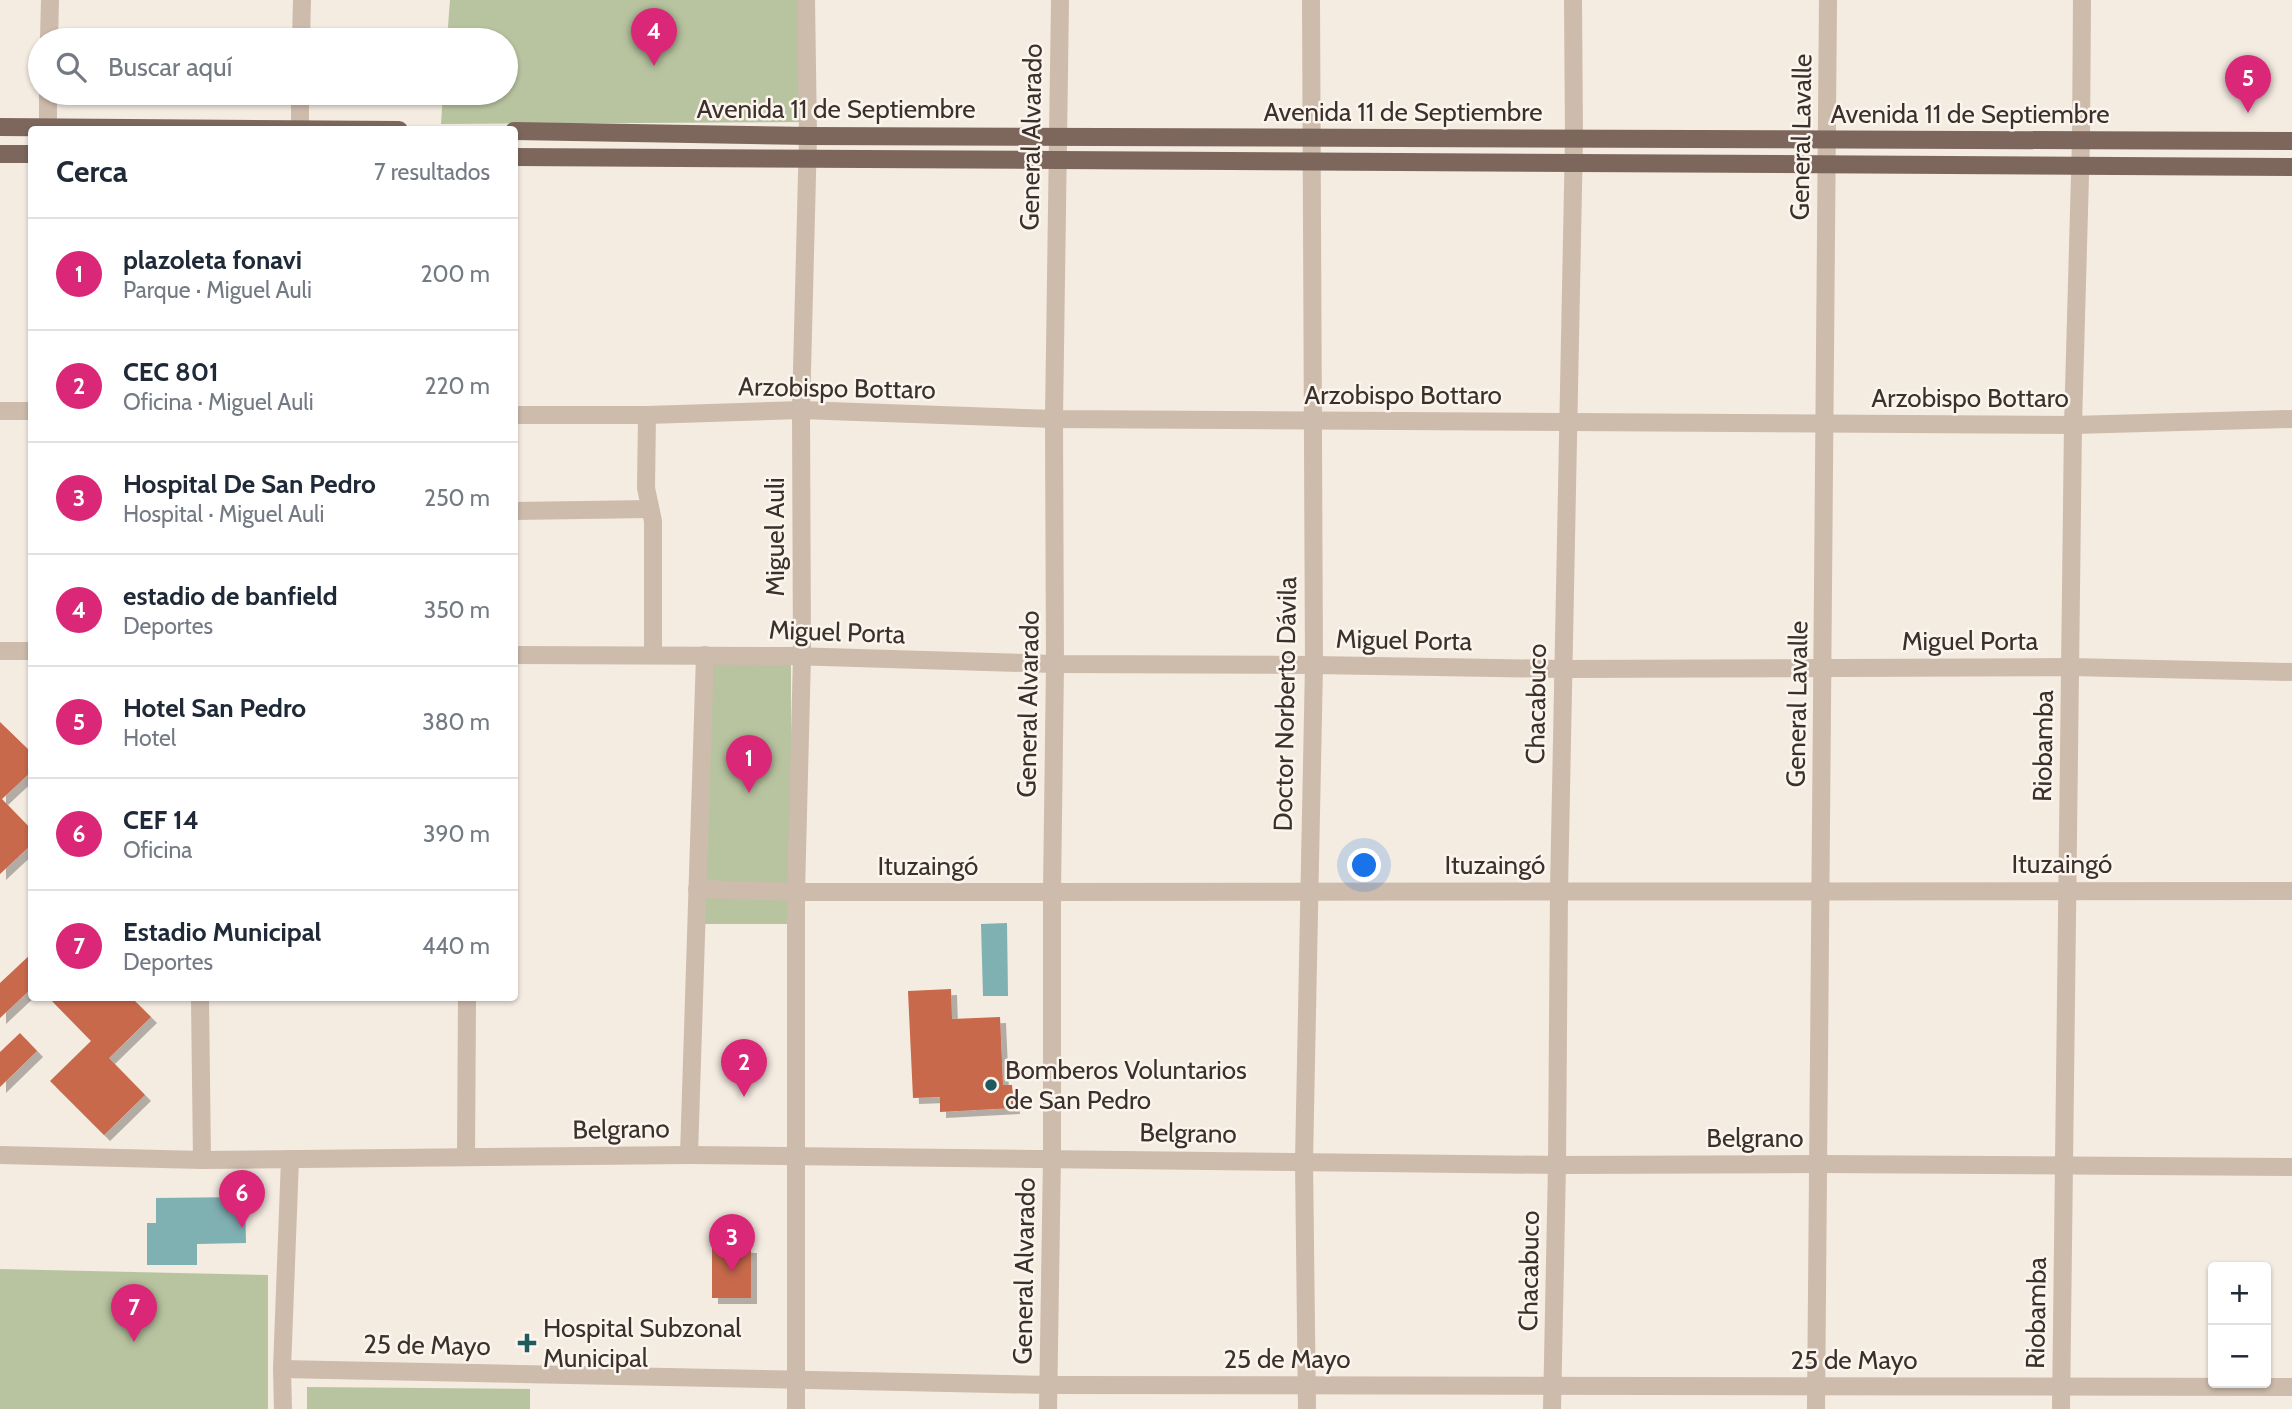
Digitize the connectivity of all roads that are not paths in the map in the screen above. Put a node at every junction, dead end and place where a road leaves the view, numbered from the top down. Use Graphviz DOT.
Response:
graph roads {
  1 [pos="50,0"];
  2 [pos="302,0"];
  3 [pos="806,0"];
  4 [pos="1060,0"];
  5 [pos="1311,0"];
  6 [pos="1573,0"];
  7 [pos="1828,0"];
  8 [pos="2082,0"];
  9 [pos="49,28"];
  10 [pos="301,28"];
  11 [pos="48,105"];
  12 [pos="300,105"];
  13 [pos="48,126"];
  14 [pos="300,126"];
  15 [pos="0,127"];
  16 [pos="28,128"];
  17 [pos="518,131"];
  18 [pos="808,136"];
  19 [pos="1057,137"];
  20 [pos="1312,138"];
  21 [pos="1574,138"];
  22 [pos="1826,140"];
  23 [pos="2081,141"];
  24 [pos="2292,141"];
  25 [pos="0,154"];
  26 [pos="28,154"];
  27 [pos="518,157"];
  28 [pos="807,158"];
  29 [pos="1056,160"];
  30 [pos="1312,161"];
  31 [pos="1574,163"];
  32 [pos="1826,164"];
  33 [pos="2080,166"];
  34 [pos="2292,167"];
  35 [pos="801,410"];
  36 [pos="0,411"];
  37 [pos="28,411"];
  38 [pos="518,415"];
  39 [pos="647,415"];
  40 [pos="1054,419"];
  41 [pos="2292,419"];
  42 [pos="1313,421"];
  43 [pos="1569,422"];
  44 [pos="1826,424"];
  45 [pos="2073,425"];
  46 [pos="650,509"];
  47 [pos="518,512"];
  48 [pos="0,651"];
  49 [pos="28,652"];
  50 [pos="518,655"];
  51 [pos="653,655"];
  52 [pos="705,655"];
  53 [pos="802,656"];
  54 [pos="1055,664"];
  55 [pos="1314,665"];
  56 [pos="1823,667"];
  57 [pos="2070,667"];
  58 [pos="1563,669"];
  59 [pos="2292,671"];
  60 [pos="698,889"];
  61 [pos="1559,891"];
  62 [pos="1821,891"];
  63 [pos="2067,891"];
  64 [pos="2292,891"];
  65 [pos="796,892"];
  66 [pos="1052,892"];
  67 [pos="1308,892"];
  68 [pos="200,1001"];
  69 [pos="467,1001"];
  70 [pos="0,1155"];
  71 [pos="689,1155"];
  72 [pos="797,1156"];
  73 [pos="466,1157"];
  74 [pos="1052,1158"];
  75 [pos="290,1159"];
  76 [pos="202,1160"];
  77 [pos="1304,1161"];
  78 [pos="1819,1164"];
  79 [pos="1558,1165"];
  80 [pos="2064,1167"];
  81 [pos="2292,1167"];
  82 [pos="282,1369"];
  83 [pos="796,1381"];
  84 [pos="1048,1385"];
  85 [pos="1306,1385"];
  86 [pos="1552,1385"];
  87 [pos="1816,1386"];
  88 [pos="2061,1386"];
  89 [pos="2292,1387"];
  90 [pos="283,1409"];
  91 [pos="796,1409"];
  92 [pos="1048,1409"];
  93 [pos="1307,1409"];
  94 [pos="1552,1409"];
  95 [pos="1816,1409"];
  96 [pos="2061,1409"];
  1 -- 9 [label="street"];
  2 -- 10 [label="street"];
  3 -- 18 [label="street, Miguel Auli"];
  4 -- 19 [label="street, General Alvarado"];
  5 -- 20 [label="street, Doctor Norberto Dávila"];
  6 -- 21 [label="street, Chacabuco"];
  7 -- 22 [label="street, General Lavalle"];
  8 -- 23 [label="street, Riobamba"];
  11 -- 13 [label="street"];
  12 -- 14 [label="street"];
  15 -- 16 [label="main road"];
  17 -- 18 [label="main road, Avenida 11 de Septiembre"];
  18 -- 19 [label="main road, Avenida 11 de Septiembre"];
  18 -- 28 [label="street, Miguel Auli"];
  19 -- 20 [label="main road, Avenida 11 de Septiembre"];
  19 -- 29 [label="street, General Alvarado"];
  20 -- 21 [label="main road, Avenida 11 de Septiembre"];
  20 -- 30 [label="street, Doctor Norberto Dávila"];
  21 -- 22 [label="main road, Avenida 11 de Septiembre"];
  21 -- 31 [label="street, Chacabuco"];
  22 -- 23 [label="main road, Avenida 11 de Septiembre"];
  22 -- 32 [label="street, General Lavalle"];
  23 -- 24 [label="main road, Avenida 11 de Septiembre"];
  23 -- 33 [label="street, Riobamba"];
  25 -- 26 [label="main road"];
  27 -- 28 [label="main road, Avenida 11 de Septiembre"];
  28 -- 29 [label="main road, Avenida 11 de Septiembre"];
  28 -- 35 [label="street, Miguel Auli"];
  29 -- 30 [label="main road, Avenida 11 de Septiembre"];
  29 -- 40 [label="street, General Alvarado"];
  30 -- 31 [label="main road, Avenida 11 de Septiembre"];
  30 -- 42 [label="street, Doctor Norberto Dávila"];
  31 -- 32 [label="main road, Avenida 11 de Septiembre"];
  31 -- 43 [label="street, Chacabuco"];
  32 -- 33 [label="main road, Avenida 11 de Septiembre"];
  32 -- 44 [label="street, General Lavalle"];
  33 -- 34 [label="main road, Avenida 11 de Septiembre"];
  33 -- 45 [label="street, Riobamba"];
  35 -- 39 [label="street, Arzobispo Bottaro"];
  35 -- 40 [label="street, Arzobispo Bottaro"];
  35 -- 53 [label="street, Miguel Auli"];
  36 -- 37 [label="street"];
  38 -- 39 [label="street, Arzobispo Bottaro"];
  39 -- 46 [label="street"];
  40 -- 42 [label="street, Arzobispo Bottaro"];
  40 -- 54 [label="street, General Alvarado"];
  41 -- 45 [label="street, Arzobispo Bottaro"];
  42 -- 43 [label="street, Arzobispo Bottaro"];
  42 -- 55 [label="street, Doctor Norberto Dávila"];
  43 -- 44 [label="street, Arzobispo Bottaro"];
  43 -- 58 [label="street, Chacabuco"];
  44 -- 45 [label="street, Arzobispo Bottaro"];
  44 -- 56 [label="street, General Lavalle"];
  45 -- 57 [label="street, Riobamba"];
  46 -- 47 [label="street"];
  46 -- 51 [label="street"];
  48 -- 49 [label="street"];
  50 -- 51 [label="street, Miguel Porta"];
  51 -- 52 [label="street, Miguel Porta"];
  52 -- 53 [label="street, Miguel Porta"];
  52 -- 60 [label="street"];
  53 -- 54 [label="street, Miguel Porta"];
  53 -- 65 [label="street, Miguel Auli"];
  54 -- 55 [label="street, Miguel Porta"];
  54 -- 66 [label="street, General Alvarado"];
  55 -- 58 [label="street, Miguel Porta"];
  55 -- 67 [label="street, Doctor Norberto Dávila"];
  56 -- 57 [label="street, Miguel Porta"];
  56 -- 58 [label="street, Miguel Porta"];
  56 -- 62 [label="street, General Lavalle"];
  57 -- 59 [label="street, Miguel Porta"];
  57 -- 63 [label="street, Riobamba"];
  58 -- 61 [label="street, Chacabuco"];
  60 -- 65 [label="street, Ituzaingó"];
  60 -- 71 [label="street"];
  61 -- 62 [label="street, Ituzaingó"];
  61 -- 67 [label="street, Ituzaingó"];
  61 -- 79 [label="street, Chacabuco"];
  62 -- 63 [label="street, Ituzaingó"];
  62 -- 78 [label="street, General Lavalle"];
  63 -- 64 [label="street, Ituzaingó"];
  63 -- 80 [label="street, Riobamba"];
  65 -- 66 [label="street, Ituzaingó"];
  65 -- 72 [label="street, Miguel Auli"];
  66 -- 67 [label="street, Ituzaingó"];
  66 -- 74 [label="street, General Alvarado"];
  67 -- 77 [label="street, Doctor Norberto Dávila"];
  68 -- 76 [label="street"];
  69 -- 73 [label="street"];
  70 -- 76 [label="street, Belgrano"];
  71 -- 72 [label="street, Belgrano"];
  71 -- 73 [label="street, Belgrano"];
  72 -- 74 [label="street, Belgrano"];
  72 -- 83 [label="street, Miguel Auli"];
  73 -- 75 [label="street, Belgrano"];
  74 -- 77 [label="street, Belgrano"];
  74 -- 84 [label="street, General Alvarado"];
  75 -- 76 [label="street, Belgrano"];
  75 -- 82 [label="street"];
  77 -- 79 [label="street, Belgrano"];
  77 -- 85 [label="street, Doctor Norberto Dávila"];
  78 -- 79 [label="street, Belgrano"];
  78 -- 80 [label="street, Belgrano"];
  78 -- 87 [label="street, General Lavalle"];
  79 -- 86 [label="street, Chacabuco"];
  80 -- 81 [label="street, Belgrano"];
  80 -- 88 [label="street, Riobamba"];
  82 -- 83 [label="street, 25 de Mayo"];
  82 -- 90 [label="street"];
  83 -- 84 [label="street, 25 de Mayo"];
  83 -- 91 [label="street, Miguel Auli"];
  84 -- 85 [label="street, 25 de Mayo"];
  84 -- 92 [label="street, General Alvarado"];
  85 -- 86 [label="street, 25 de Mayo"];
  85 -- 93 [label="street, Doctor Norberto Dávila"];
  86 -- 87 [label="street, 25 de Mayo"];
  86 -- 94 [label="street, Chacabuco"];
  87 -- 88 [label="street, 25 de Mayo"];
  87 -- 95 [label="street, General Lavalle"];
  88 -- 89 [label="street, 25 de Mayo"];
  88 -- 96 [label="street, Riobamba"];
}
